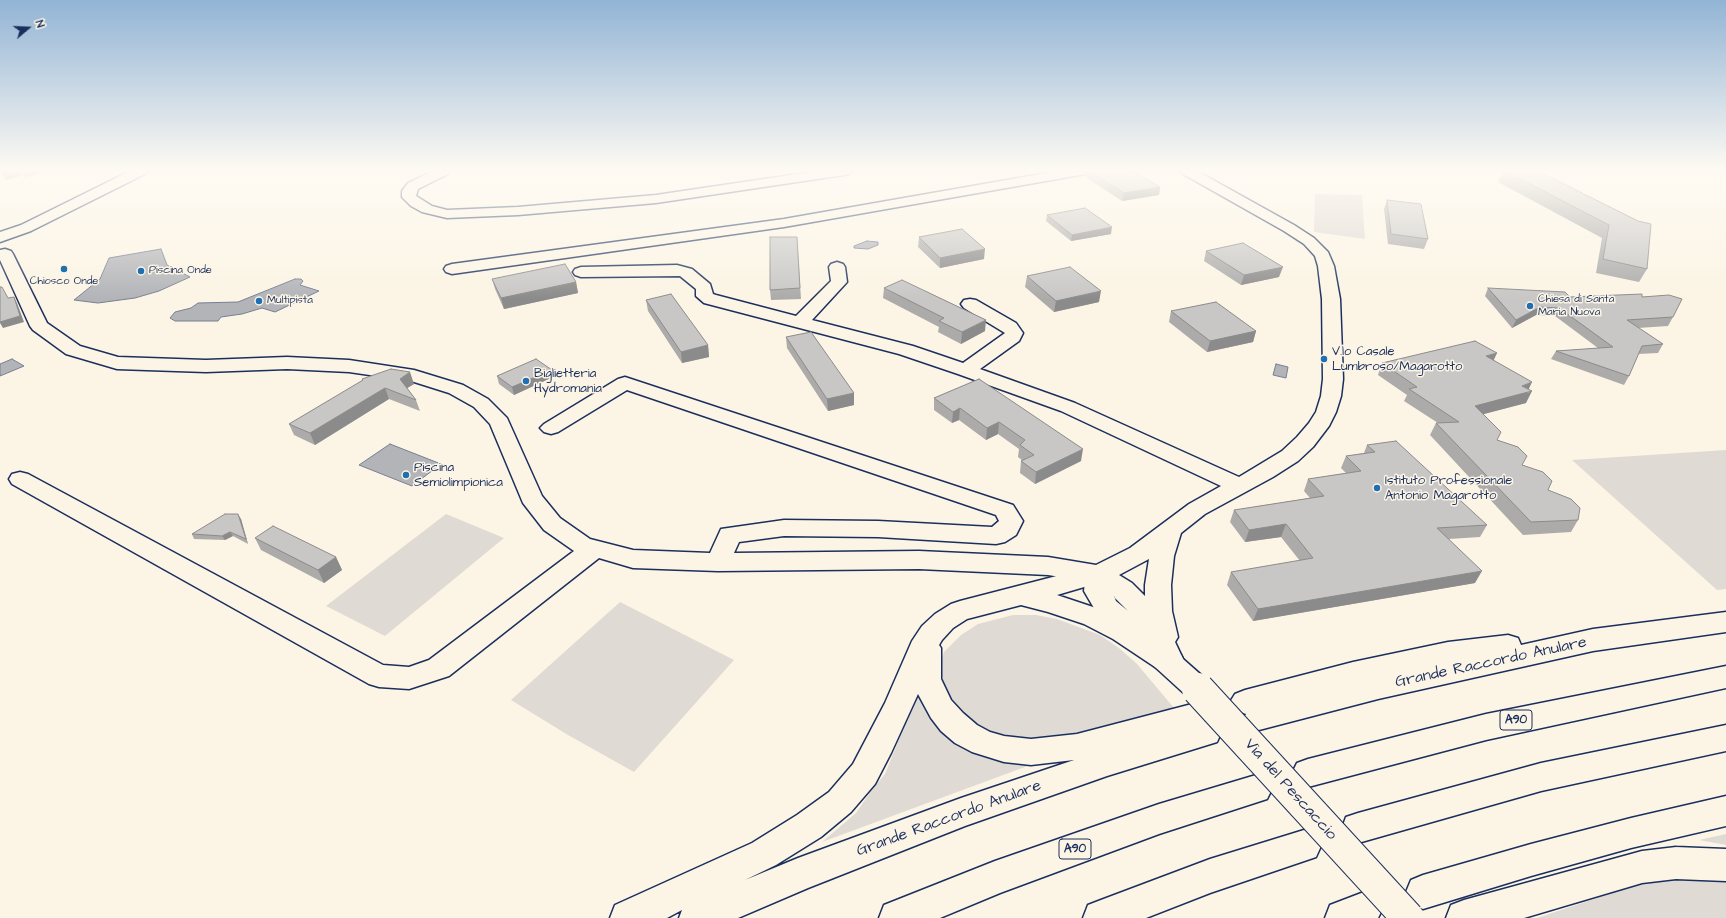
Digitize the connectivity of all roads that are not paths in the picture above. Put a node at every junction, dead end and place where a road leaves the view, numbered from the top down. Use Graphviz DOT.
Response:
graph roads {
  1 [pos="54,214"];
  2 [pos="836,214"];
  3 [pos="1265,214"];
  4 [pos="3,246"];
  5 [pos="837,268"];
  6 [pos="452,270"];
  7 [pos="581,272"];
  8 [pos="970,304"];
  9 [pos="800,322"];
  10 [pos="965,370"];
  11 [pos="551,428"];
  12 [pos="20,479"];
  13 [pos="1240,486"];
  14 [pos="1170,531"];
  15 [pos="594,549"];
  16 [pos="718,562"];
  17 [pos="1099,574"];
  18 [pos="1020,596"];
  19 [pos="1726,622"];
  20 [pos="931,636"];
  21 [pos="1171,664"];
  22 [pos="1726,677"];
  23 [pos="1252,710"];
  24 [pos="1199,713"];
  25 [pos="1726,738"];
  26 [pos="1308,773"];
  27 [pos="1256,789"];
  28 [pos="1726,811"];
  29 [pos="1358,828"];
  30 [pos="1304,846"];
  31 [pos="1726,865"];
  32 [pos="1416,905"];
  33 [pos="628,918"];
  34 [pos="697,918"];
  35 [pos="898,918"];
  36 [pos="1101,918"];
  37 [pos="1464,918"];
  1 -- 4 [label="main road"];
  2 -- 6 [label="main road"];
  3 -- 13 [label="main road"];
  4 -- 15 [label="main road"];
  5 -- 9 [label="main road"];
  7 -- 9 [label="main road"];
  8 -- 10 [label="main road"];
  9 -- 10 [label="main road"];
  10 -- 13 [label="main road"];
  11 -- 16 [label="main road"];
  12 -- 15 [label="main road"];
  13 -- 14 [label="main road"];
  14 -- 17 [label="main road"];
  14 -- 21 [label="main road"];
  15 -- 16 [label="main road"];
  16 -- 17 [label="main road"];
  17 -- 18 [label="main road"];
  17 -- 21 [label="main road"];
  18 -- 20 [label="main road"];
  18 -- 21 [label="main road"];
  19 -- 23 [label="main road, Grande Raccordo Anulare"];
  20 -- 24 [label="main road"];
  20 -- 33 [label="main road"];
  21 -- 24 [label="main road, Via del Pescaccio"];
  22 -- 26 [label="main road, A90"];
  24 -- 32 [label="main road, Via del Pescaccio, bridge"];
  24 -- 34 [label="main road, Grande Raccordo Anulare"];
  25 -- 29 [label="main road"];
  27 -- 35 [label="main road, A90"];
  28 -- 32 [label="main road"];
  30 -- 36 [label="main road"];
  31 -- 37 [label="main road"];
}
